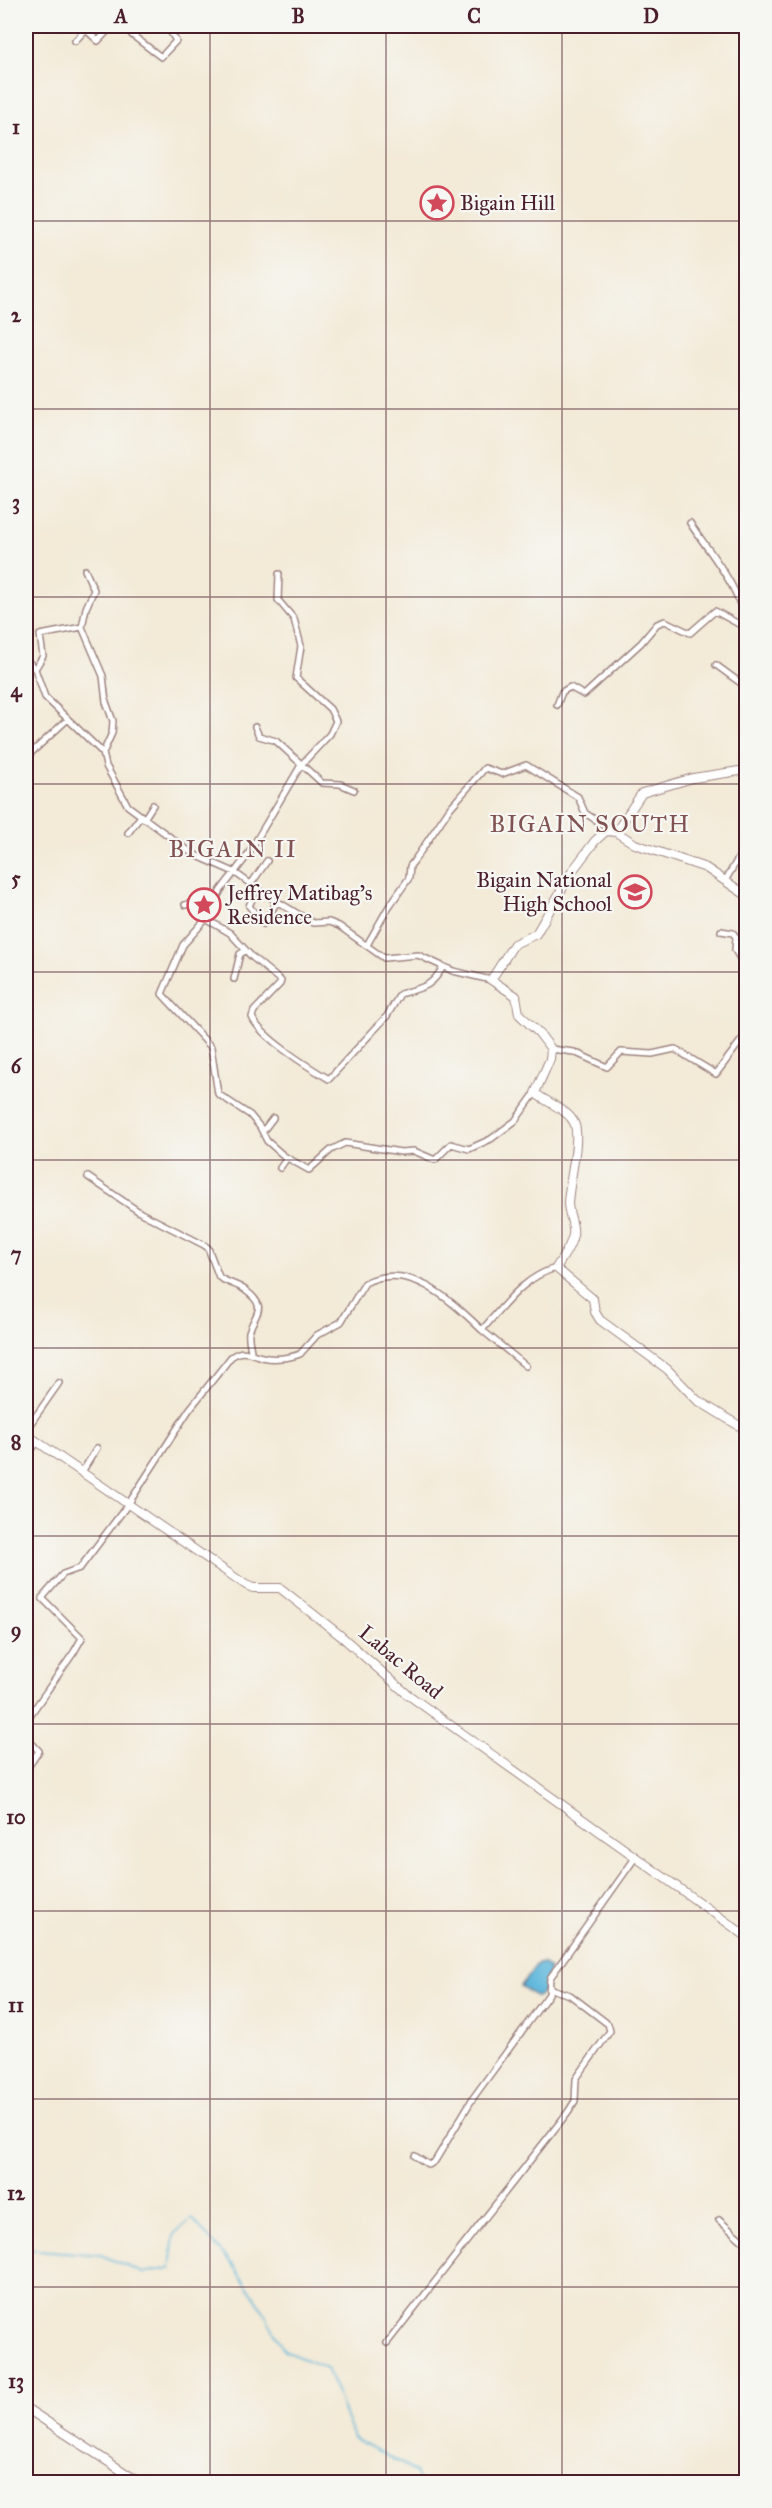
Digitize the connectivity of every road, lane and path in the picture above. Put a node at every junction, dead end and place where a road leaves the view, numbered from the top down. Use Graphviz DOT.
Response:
graph roads {
  1 [pos="112,26"];
  2 [pos="139,26"];
  3 [pos="167,26"];
  4 [pos="88,28"];
  5 [pos="75,41"];
  6 [pos="690,523"];
  7 [pos="85,570"];
  8 [pos="279,574"];
  9 [pos="82,627"];
  10 [pos="745,627"];
  11 [pos="26,659"];
  12 [pos="716,666"];
  13 [pos="35,669"];
  14 [pos="747,687"];
  15 [pos="557,705"];
  16 [pos="68,719"];
  17 [pos="255,727"];
  18 [pos="26,753"];
  19 [pos="103,753"];
  20 [pos="301,765"];
  21 [pos="747,770"];
  22 [pos="354,790"];
  23 [pos="153,805"];
  24 [pos="143,818"];
  25 [pos="614,831"];
  26 [pos="128,833"];
  27 [pos="747,845"];
  28 [pos="267,861"];
  29 [pos="234,872"];
  30 [pos="725,881"];
  31 [pos="251,884"];
  32 [pos="257,889"];
  33 [pos="747,895"];
  34 [pos="277,902"];
  35 [pos="185,905"];
  36 [pos="254,912"];
  37 [pos="206,918"];
  38 [pos="263,924"];
  39 [pos="721,931"];
  40 [pos="367,945"];
  41 [pos="245,951"];
  42 [pos="442,967"];
  43 [pos="747,969"];
  44 [pos="234,980"];
  45 [pos="491,980"];
  46 [pos="747,981"];
  47 [pos="747,999"];
  48 [pos="747,1034"];
  49 [pos="551,1049"];
  50 [pos="536,1094"];
  51 [pos="273,1118"];
  52 [pos="262,1131"];
  53 [pos="287,1158"];
  54 [pos="280,1168"];
  55 [pos="88,1177"];
  56 [pos="556,1268"];
  57 [pos="482,1330"];
  58 [pos="251,1351"];
  59 [pos="526,1366"];
  60 [pos="59,1383"];
  61 [pos="747,1430"];
  62 [pos="26,1432"];
  63 [pos="37,1442"];
  64 [pos="97,1448"];
  65 [pos="26,1458"];
  66 [pos="82,1472"];
  67 [pos="129,1503"];
  68 [pos="26,1721"];
  69 [pos="26,1737"];
  70 [pos="26,1770"];
  71 [pos="635,1858"];
  72 [pos="747,1936"];
  73 [pos="551,1989"];
  74 [pos="416,2156"];
  75 [pos="719,2220"];
  76 [pos="747,2244"];
  77 [pos="387,2343"];
  78 [pos="26,2408"];
  79 [pos="139,2482"];
  1 -- 4 [label="street"];
  2 -- 3 [label="street"];
  4 -- 5 [label="street"];
  6 -- 10 [label="street"];
  7 -- 9 [label="street"];
  8 -- 20 [label="street"];
  9 -- 13 [label="street"];
  9 -- 19 [label="street"];
  10 -- 15 [label="street"];
  11 -- 13 [label="street"];
  12 -- 14 [label="street"];
  13 -- 16 [label="street"];
  16 -- 18 [label="street"];
  16 -- 19 [label="street"];
  17 -- 20 [label="street"];
  19 -- 24 [label="street"];
  20 -- 22 [label="street"];
  20 -- 29 [label="street"];
  21 -- 25 [label="street"];
  23 -- 24 [label="street"];
  24 -- 26 [label="street"];
  24 -- 29 [label="street"];
  25 -- 30 [label="street"];
  25 -- 40 [label="street"];
  25 -- 45 [label="street"];
  27 -- 30 [label="street"];
  28 -- 31 [label="street"];
  29 -- 31 [label="street"];
  29 -- 37 [label="street"];
  30 -- 33 [label="street"];
  31 -- 32 [label="street"];
  32 -- 34 [label="street"];
  32 -- 36 [label="street"];
  34 -- 38 [label="street"];
  34 -- 40 [label="street"];
  35 -- 37 [label="street"];
  37 -- 41 [label="street"];
  37 -- 52 [label="street"];
  39 -- 43 [label="street"];
  40 -- 42 [label="street"];
  41 -- 42 [label="street"];
  41 -- 44 [label="street"];
  42 -- 45 [label="street"];
  45 -- 49 [label="street"];
  46 -- 47 [label="street"];
  48 -- 49 [label="street"];
  49 -- 50 [label="street"];
  50 -- 53 [label="street"];
  50 -- 56 [label="street"];
  51 -- 52 [label="street"];
  52 -- 53 [label="street"];
  53 -- 54 [label="street"];
  55 -- 58 [label="street"];
  56 -- 57 [label="street"];
  56 -- 61 [label="street"];
  57 -- 58 [label="street"];
  57 -- 59 [label="street"];
  58 -- 67 [label="street"];
  60 -- 62 [label="street"];
  62 -- 63 [label="street, Labac Road"];
  63 -- 65 [label="street"];
  63 -- 66 [label="street, Labac Road"];
  64 -- 66 [label="street"];
  66 -- 67 [label="street, Labac Road"];
  67 -- 68 [label="street"];
  67 -- 71 [label="street, Labac Road"];
  69 -- 70 [label="street"];
  71 -- 72 [label="street, Labac Road"];
  71 -- 73 [label="street"];
  73 -- 74 [label="street"];
  73 -- 77 [label="street"];
  75 -- 76 [label="street"];
  78 -- 79 [label="street"];
}
